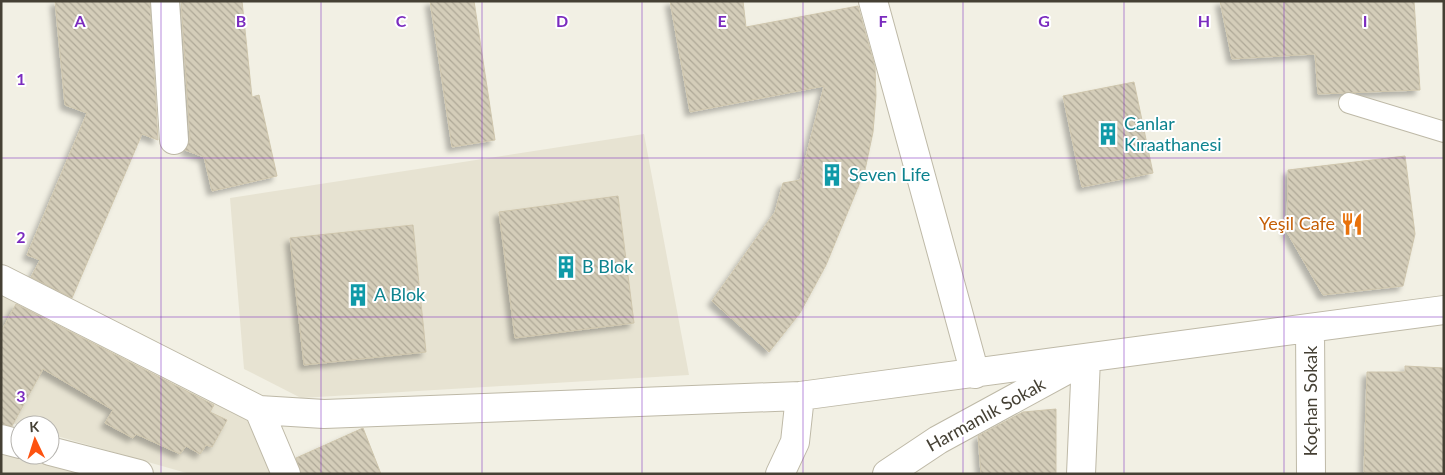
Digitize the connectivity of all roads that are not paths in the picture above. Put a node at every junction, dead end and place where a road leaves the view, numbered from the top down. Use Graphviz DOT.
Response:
graph roads {
  1 [pos="165,1"];
  2 [pos="873,1"];
  3 [pos="1349,103"];
  4 [pos="1444,132"];
  5 [pos="174,140"];
  6 [pos="1,279"];
  7 [pos="1444,310"];
  8 [pos="1310,328"];
  9 [pos="1086,359"];
  10 [pos="975,374"];
  11 [pos="800,396"];
  12 [pos="259,410"];
  13 [pos="60,454"];
  14 [pos="139,474"];
  15 [pos="286,474"];
  16 [pos="780,474"];
  17 [pos="887,474"];
  18 [pos="1081,474"];
  19 [pos="1312,474"];
  1 -- 5 [label="street"];
  2 -- 10 [label="street"];
  3 -- 4 [label="lane"];
  6 -- 12 [label="street"];
  7 -- 8 [label="street"];
  8 -- 9 [label="street"];
  8 -- 19 [label="street, Koçhan Sokak"];
  9 -- 10 [label="street"];
  9 -- 17 [label="street, Harmanlık Sokak"];
  9 -- 18 [label="street"];
  10 -- 11 [label="street"];
  11 -- 12 [label="street"];
  11 -- 16 [label="street"];
  12 -- 15 [label="street"];
  13 -- 14 [label="street"];
}
